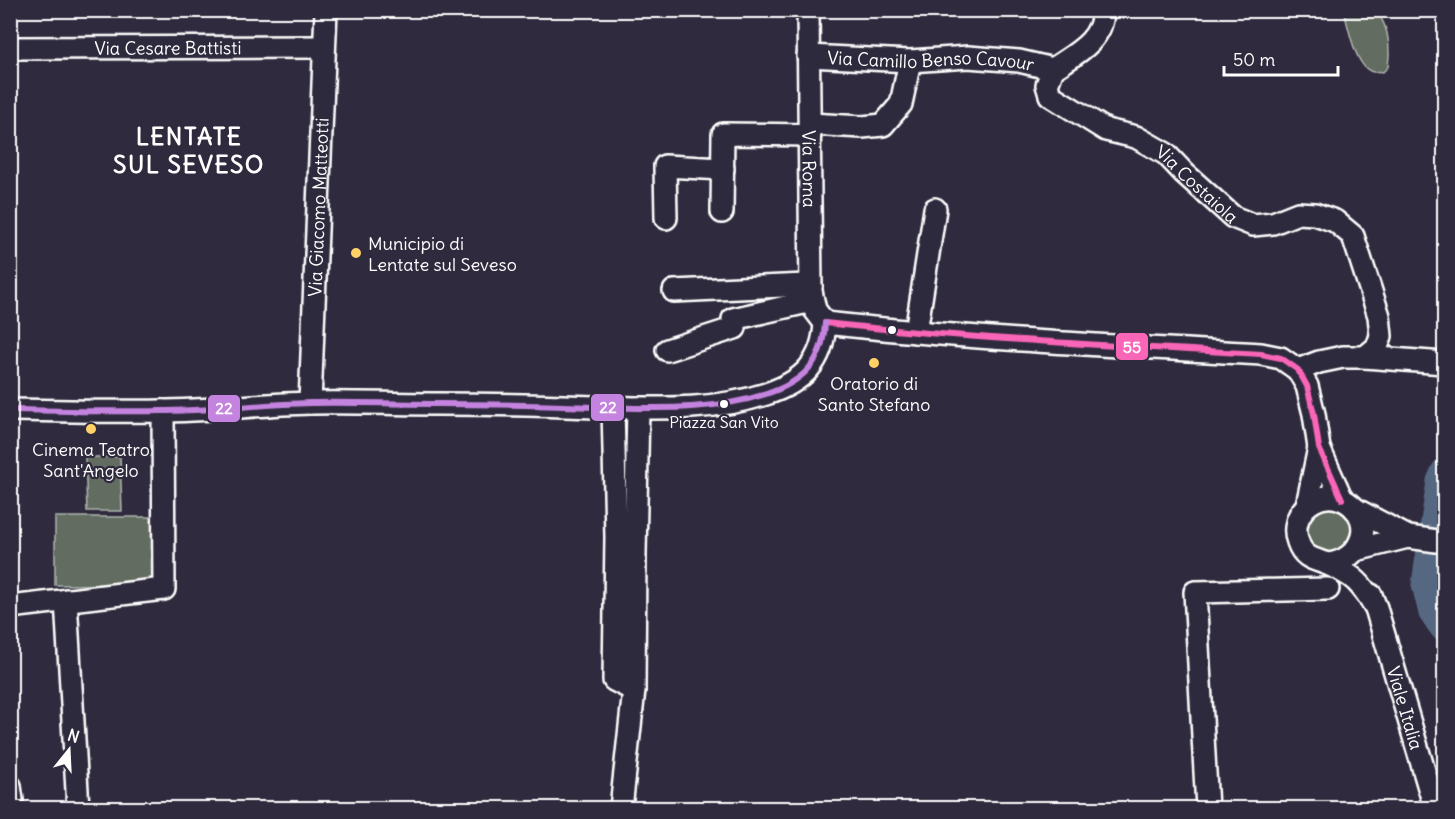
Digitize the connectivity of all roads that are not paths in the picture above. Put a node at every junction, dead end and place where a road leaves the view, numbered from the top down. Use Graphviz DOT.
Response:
graph roads {
  1 [pos="326,10"];
  2 [pos="808,10"];
  3 [pos="1103,10"];
  4 [pos="324,47"];
  5 [pos="10,48"];
  6 [pos="808,56"];
  7 [pos="910,61"];
  8 [pos="1053,69"];
  9 [pos="809,123"];
  10 [pos="723,169"];
  11 [pos="935,209"];
  12 [pos="722,212"];
  13 [pos="666,219"];
  14 [pos="674,291"];
  15 [pos="812,294"];
  16 [pos="825,323"];
  17 [pos="916,332"];
  18 [pos="667,350"];
  19 [pos="1365,357"];
  20 [pos="1444,363"];
  21 [pos="1298,370"];
  22 [pos="310,403"];
  23 [pos="613,407"];
  24 [pos="638,408"];
  25 [pos="10,410"];
  26 [pos="163,411"];
  27 [pos="1320,448"];
  28 [pos="1348,504"];
  29 [pos="1307,505"];
  30 [pos="1408,537"];
  31 [pos="1444,542"];
  32 [pos="1355,551"];
  33 [pos="1328,564"];
  34 [pos="1328,589"];
  35 [pos="66,600"];
  36 [pos="10,607"];
  37 [pos="1376,608"];
  38 [pos="634,690"];
  39 [pos="10,786"];
  40 [pos="10,806"];
  41 [pos="78,808"];
  42 [pos="621,808"];
  43 [pos="1208,808"];
  44 [pos="1435,808"];
  1 -- 4 [label="street, Via Giacomo Matteotti"];
  2 -- 6 [label="street, Via Roma"];
  3 -- 8 [label="street"];
  4 -- 5 [label="street, Via Cesare Battisti"];
  4 -- 22 [label="street, Via Giacomo Matteotti"];
  6 -- 7 [label="street, Via Camillo Benso Cavour"];
  6 -- 9 [label="street, Via Roma"];
  7 -- 8 [label="street, Via Camillo Benso Cavour"];
  7 -- 9 [label="street"];
  8 -- 19 [label="street, Via Costaiola"];
  9 -- 10 [label="street"];
  9 -- 15 [label="street, Via Roma"];
  10 -- 12 [label="street"];
  10 -- 13 [label="street"];
  11 -- 17 [label="street"];
  14 -- 15 [label="street"];
  15 -- 16 [label="street"];
  15 -- 18 [label="street"];
  16 -- 17 [label="street"];
  16 -- 24 [label="street"];
  17 -- 21 [label="street"];
  19 -- 20 [label="street"];
  19 -- 21 [label="street"];
  21 -- 27 [label="street, Viale Italia"];
  22 -- 23 [label="street"];
  22 -- 26 [label="street"];
  23 -- 24 [label="street"];
  23 -- 38 [label="street"];
  24 -- 38 [label="street"];
  25 -- 26 [label="street"];
  26 -- 35 [label="street"];
  27 -- 28 [label="street, Viale Italia"];
  27 -- 29 [label="street, Viale Italia"];
  28 -- 29 [label="street"];
  28 -- 30 [label="street"];
  28 -- 32 [label="street, Viale Italia"];
  29 -- 33 [label="street, Viale Italia"];
  30 -- 31 [label="street"];
  30 -- 32 [label="street"];
  32 -- 33 [label="street"];
  32 -- 37 [label="street, Viale Italia"];
  33 -- 37 [label="street, Viale Italia"];
  34 -- 43 [label="street"];
  35 -- 36 [label="street"];
  35 -- 41 [label="street"];
  37 -- 44 [label="street, Viale Italia"];
  38 -- 42 [label="street"];
  39 -- 40 [label="street"];
}
